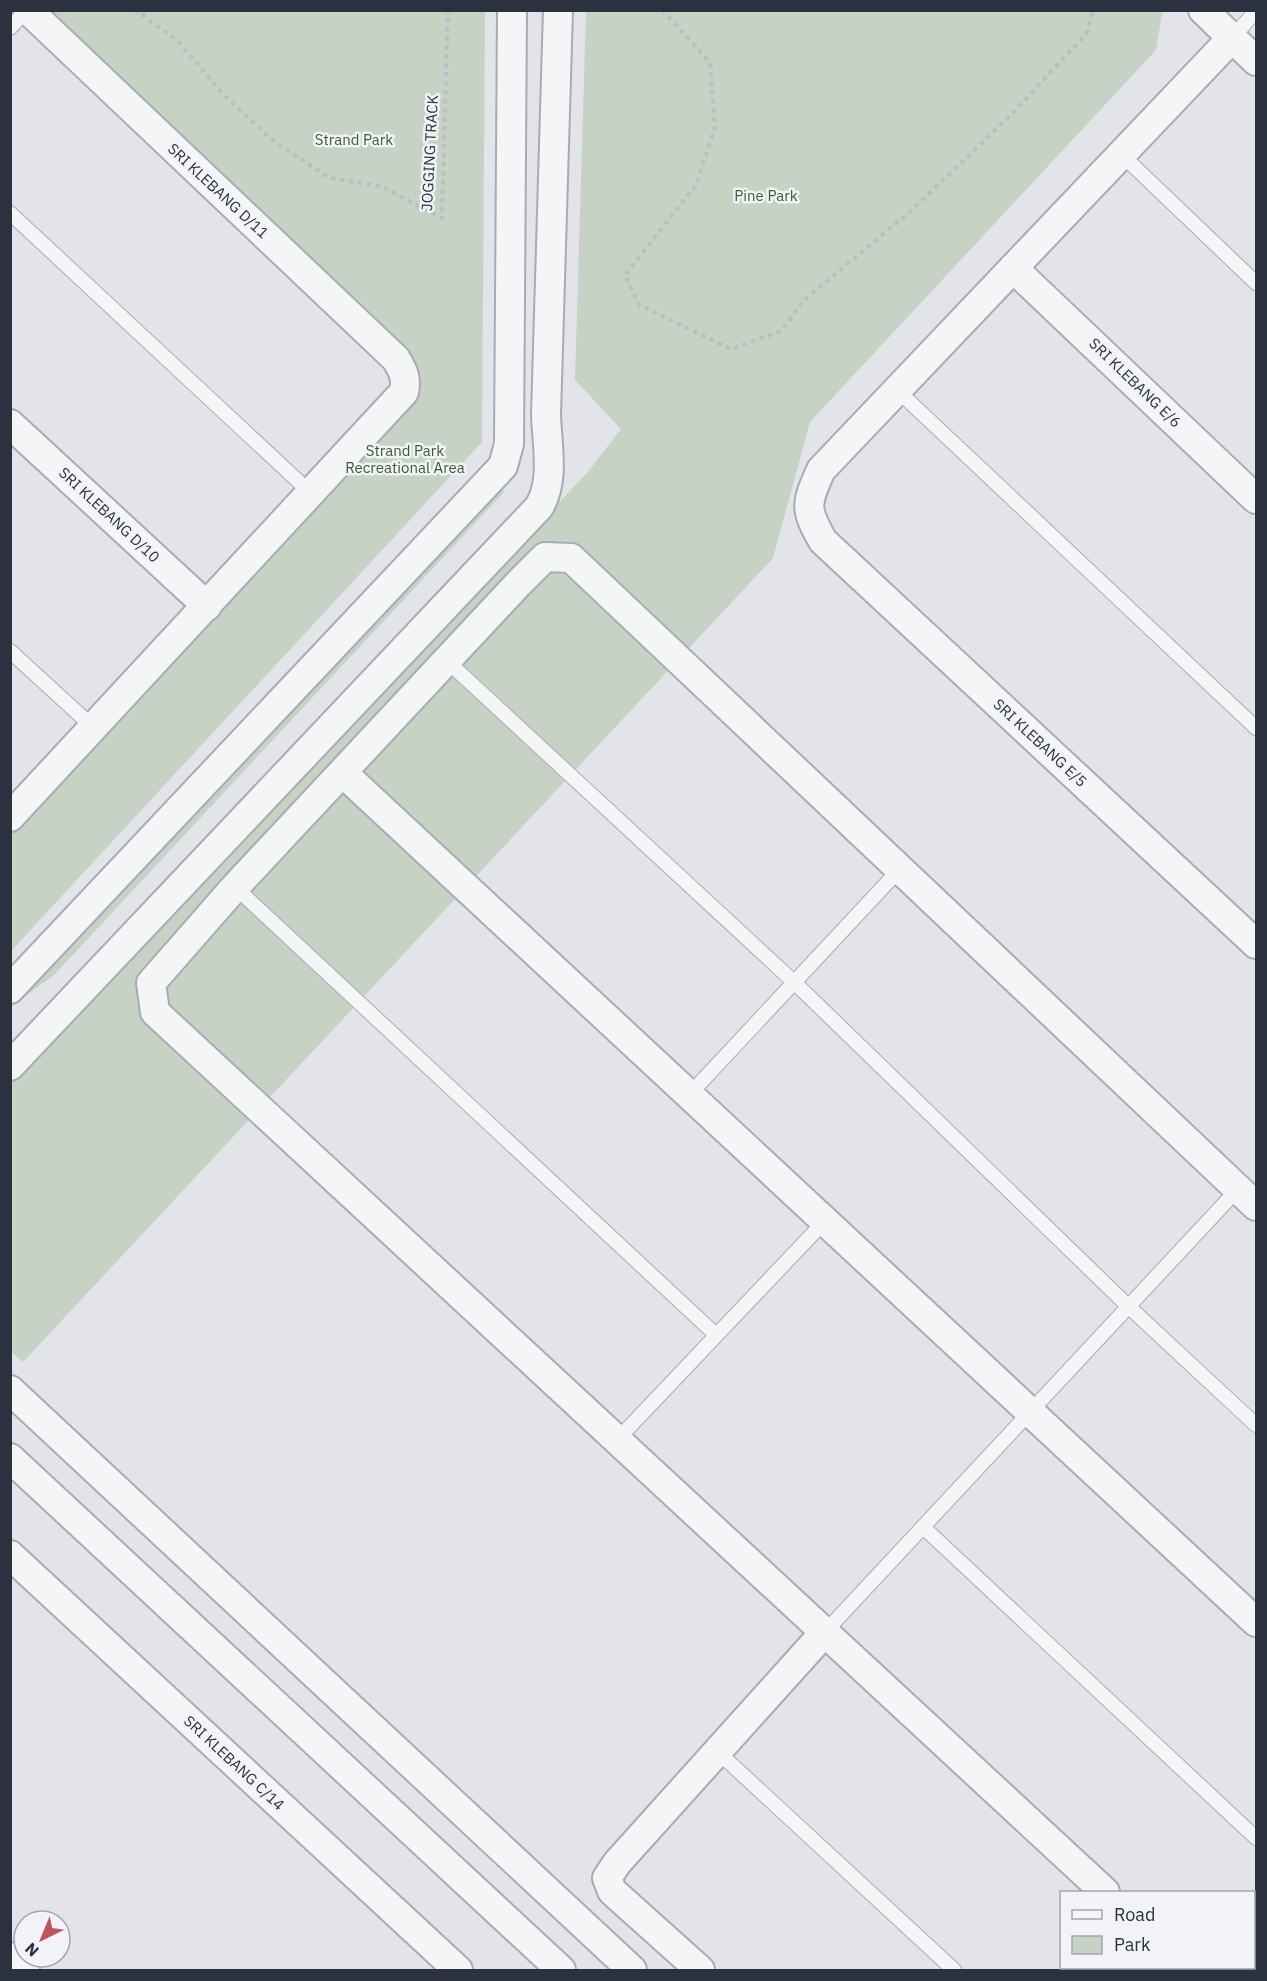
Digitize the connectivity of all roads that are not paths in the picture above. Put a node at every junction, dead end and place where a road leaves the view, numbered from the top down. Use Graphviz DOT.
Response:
graph roads {
  1 [pos="27,10"];
  2 [pos="512,10"];
  3 [pos="558,10"];
  4 [pos="1203,10"];
  5 [pos="1257,11"];
  6 [pos="10,28"];
  7 [pos="1232,38"];
  8 [pos="1257,61"];
  9 [pos="1121,154"];
  10 [pos="10,213"];
  11 [pos="1013,268"];
  12 [pos="1257,282"];
  13 [pos="897,390"];
  14 [pos="10,424"];
  15 [pos="312,494"];
  16 [pos="1257,499"];
  17 [pos="207,606"];
  18 [pos="10,651"];
  19 [pos="447,661"];
  20 [pos="94,728"];
  21 [pos="1257,728"];
  22 [pos="343,773"];
  23 [pos="10,818"];
  24 [pos="900,869"];
  25 [pos="235,887"];
  26 [pos="1257,944"];
  27 [pos="795,983"];
  28 [pos="10,989"];
  29 [pos="10,1065"];
  30 [pos="688,1096"];
  31 [pos="1247,1197"];
  32 [pos="824,1222"];
  33 [pos="1130,1307"];
  34 [pos="715,1334"];
  35 [pos="10,1390"];
  36 [pos="1032,1413"];
  37 [pos="1257,1425"];
  38 [pos="617,1440"];
  39 [pos="10,1458"];
  40 [pos="923,1527"];
  41 [pos="10,1555"];
  42 [pos="1257,1622"];
  43 [pos="824,1633"];
  44 [pos="718,1752"];
  45 [pos="1257,1838"];
  46 [pos="1103,1891"];
  47 [pos="10,1957"];
  48 [pos="25,1971"];
  49 [pos="458,1971"];
  50 [pos="561,1971"];
  51 [pos="632,1971"];
  52 [pos="700,1971"];
  53 [pos="954,1971"];
  1 -- 6 [label="lane"];
  1 -- 15 [label="street, SRI KLEBANG D/11"];
  2 -- 28 [label="street"];
  3 -- 29 [label="street"];
  4 -- 7 [label="street"];
  5 -- 7 [label="lane"];
  7 -- 8 [label="street"];
  7 -- 9 [label="street, SRI KLEBANG E/5"];
  9 -- 11 [label="street, SRI KLEBANG E/5"];
  9 -- 12 [label="lane"];
  10 -- 15 [label="lane"];
  11 -- 13 [label="street, SRI KLEBANG E/5"];
  11 -- 16 [label="street, SRI KLEBANG E/6"];
  13 -- 21 [label="lane"];
  13 -- 26 [label="street, SRI KLEBANG E/5"];
  14 -- 17 [label="street, SRI KLEBANG D/10"];
  15 -- 17 [label="street"];
  17 -- 20 [label="street"];
  18 -- 20 [label="lane"];
  19 -- 22 [label="street"];
  19 -- 24 [label="street"];
  19 -- 27 [label="lane"];
  20 -- 23 [label="street"];
  22 -- 25 [label="street"];
  22 -- 30 [label="street"];
  24 -- 27 [label="lane"];
  24 -- 31 [label="street"];
  25 -- 34 [label="lane"];
  25 -- 38 [label="street"];
  27 -- 30 [label="lane"];
  27 -- 33 [label="lane"];
  30 -- 32 [label="street"];
  31 -- 33 [label="lane"];
  32 -- 34 [label="lane"];
  32 -- 36 [label="street"];
  33 -- 36 [label="lane"];
  33 -- 37 [label="lane"];
  34 -- 38 [label="lane"];
  35 -- 51 [label="street"];
  36 -- 40 [label="lane"];
  36 -- 42 [label="street"];
  38 -- 43 [label="street"];
  39 -- 50 [label="street"];
  40 -- 43 [label="lane"];
  40 -- 45 [label="lane"];
  41 -- 49 [label="street, SRI KLEBANG C/14"];
  43 -- 44 [label="street"];
  43 -- 46 [label="street"];
  44 -- 52 [label="street"];
  44 -- 53 [label="lane"];
  47 -- 48 [label="street"];
}
